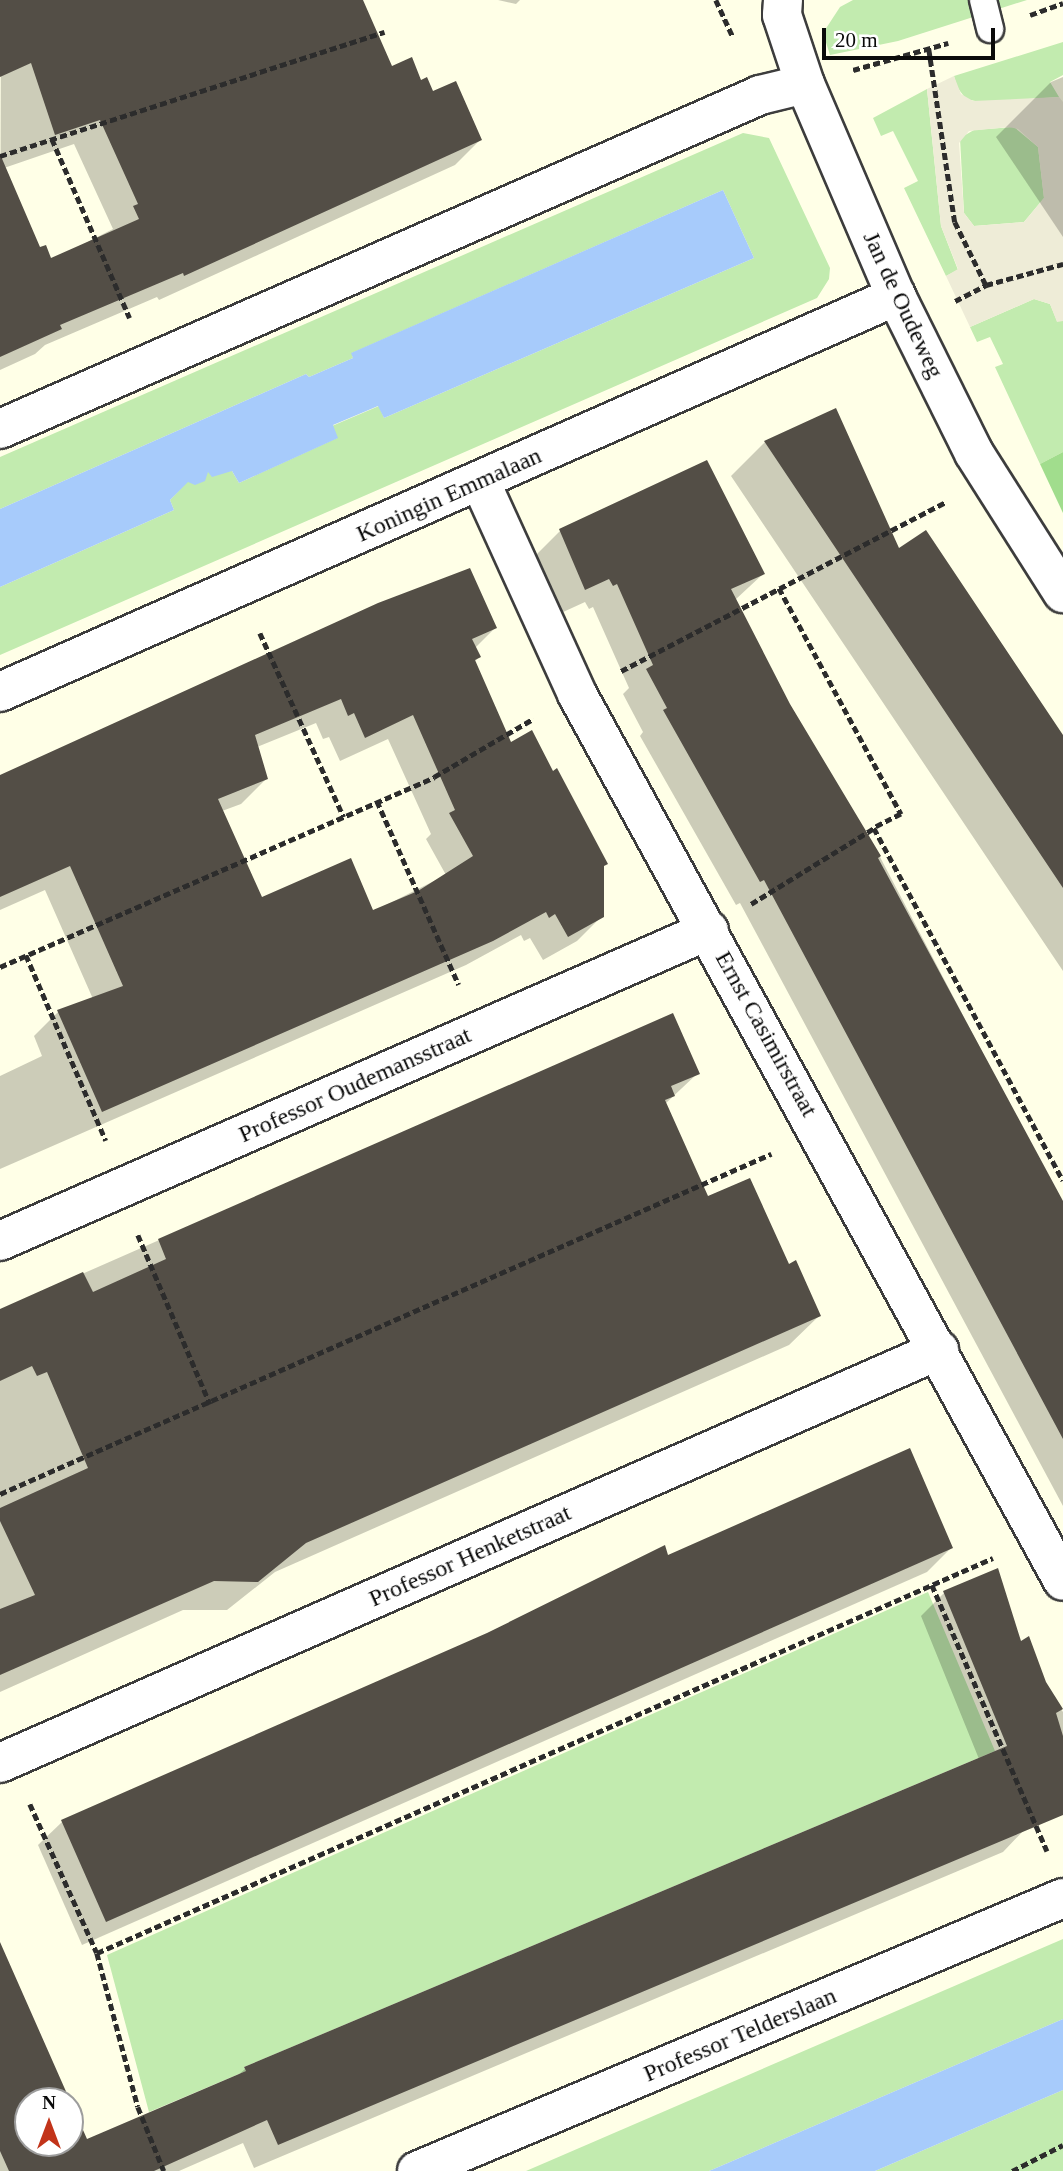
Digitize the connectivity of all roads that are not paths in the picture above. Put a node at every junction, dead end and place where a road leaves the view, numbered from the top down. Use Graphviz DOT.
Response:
graph roads {
  1 [pos="783,0"];
  2 [pos="983,0"];
  3 [pos="990,29"];
  4 [pos="805,84"];
  5 [pos="903,310"];
  6 [pos="0,429"];
  7 [pos="480,481"];
  8 [pos="1063,593"];
  9 [pos="0,692"];
  10 [pos="709,930"];
  11 [pos="0,1241"];
  12 [pos="940,1350"];
  13 [pos="1063,1581"];
  14 [pos="5,1761"];
  15 [pos="1058,1881"];
  16 [pos="417,2171"];
  1 -- 4 [label="street, Jan de Oudeweg"];
  2 -- 3 [label="lane"];
  4 -- 5 [label="street, Jan de Oudeweg"];
  4 -- 6 [label="street"];
  5 -- 7 [label="street, Koningin Emmalaan"];
  5 -- 8 [label="street, Jan de Oudeweg"];
  7 -- 9 [label="street, Koningin Emmalaan"];
  7 -- 10 [label="street, Ernst Casimirstraat"];
  10 -- 11 [label="street, Professor Oudemansstraat"];
  10 -- 12 [label="street, Ernst Casimirstraat"];
  12 -- 13 [label="street, Ernst Casimirstraat"];
  12 -- 14 [label="street, Professor Henketstraat"];
  15 -- 16 [label="street, Professor Telderslaan"];
}
